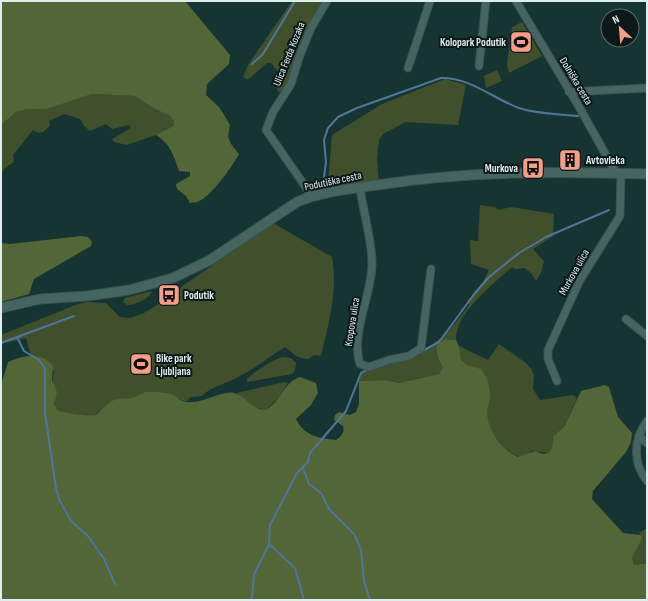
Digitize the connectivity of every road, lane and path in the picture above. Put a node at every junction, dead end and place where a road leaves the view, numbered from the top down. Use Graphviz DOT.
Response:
graph roads {
  1 [pos="327,1"];
  2 [pos="430,1"];
  3 [pos="486,1"];
  4 [pos="516,1"];
  5 [pos="479,66"];
  6 [pos="408,68"];
  7 [pos="647,88"];
  8 [pos="569,92"];
  9 [pos="618,173"];
  10 [pos="647,174"];
  11 [pos="360,187"];
  12 [pos="312,196"];
  13 [pos="431,269"];
  14 [pos="1,308"];
  15 [pos="626,319"];
  16 [pos="647,336"];
  17 [pos="557,380"];
  18 [pos="647,421"];
  19 [pos="639,436"];
  20 [pos="647,443"];
  21 [pos="647,481"];
  1 -- 12 [label="street, Ulica Ferda Kozaka"];
  2 -- 6 [label="street"];
  3 -- 5 [label="street"];
  4 -- 8 [label="street, Dolniška cesta"];
  7 -- 8 [label="street"];
  8 -- 9 [label="street, Dolniška cesta"];
  9 -- 10 [label="street, Podutiška cesta"];
  9 -- 11 [label="street, Podutiška cesta"];
  9 -- 17 [label="street, Murkova ulica"];
  11 -- 12 [label="street, Podutiška cesta"];
  11 -- 13 [label="street, Kropova ulica"];
  12 -- 14 [label="street, Podutiška cesta"];
  15 -- 16 [label="street"];
  18 -- 19 [label="street"];
  19 -- 20 [label="street"];
  19 -- 21 [label="street"];
}
